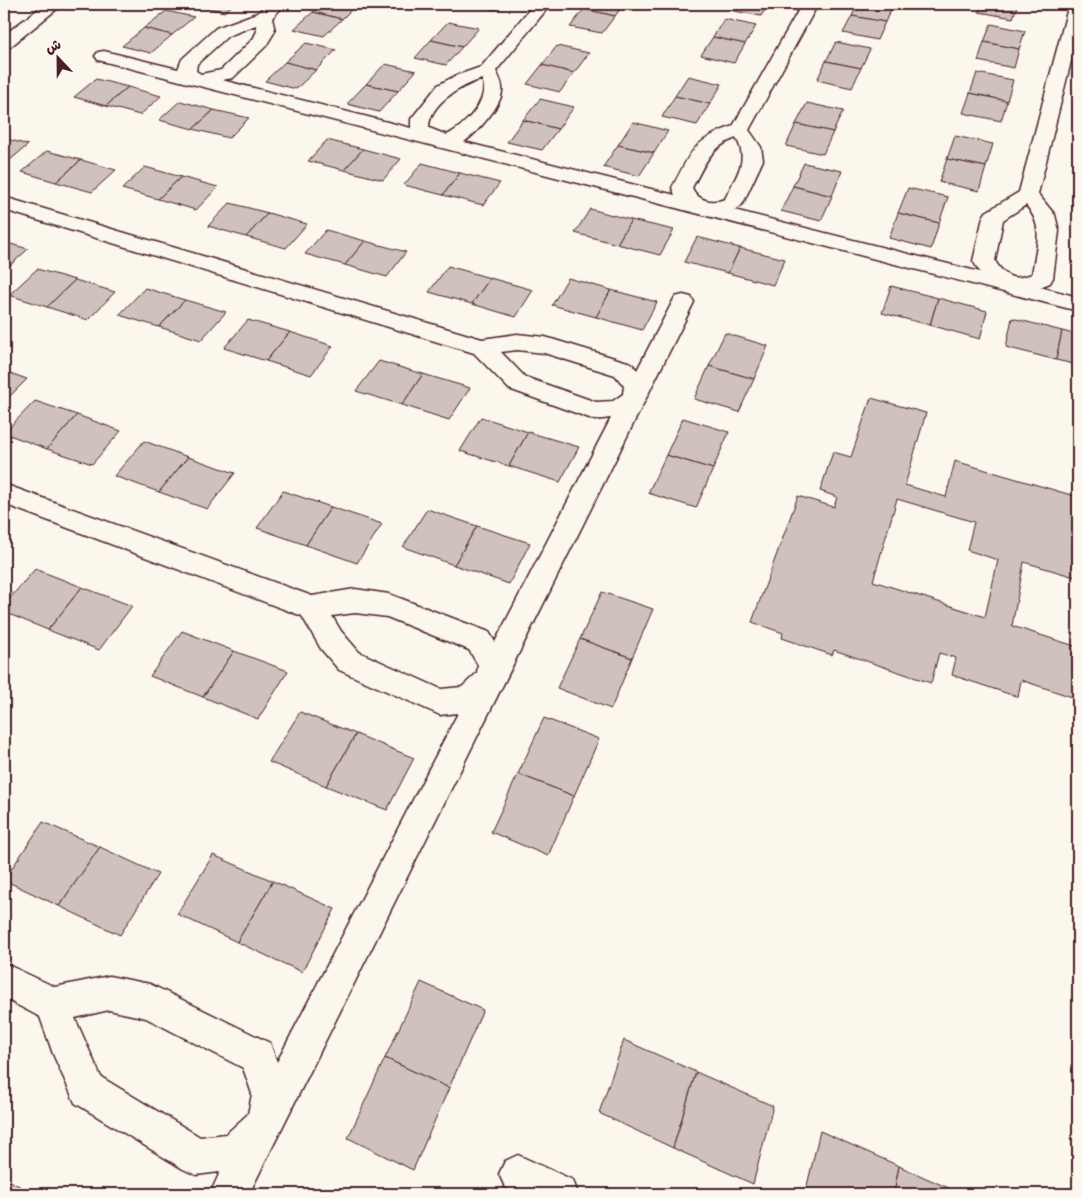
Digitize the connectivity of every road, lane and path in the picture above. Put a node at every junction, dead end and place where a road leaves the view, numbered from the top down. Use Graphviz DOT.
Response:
graph roads {
  1 [pos="54,4"];
  2 [pos="277,4"];
  3 [pos="543,4"];
  4 [pos="810,4"];
  5 [pos="1077,4"];
  6 [pos="263,17"];
  7 [pos="4,43"];
  8 [pos="104,56"];
  9 [pos="487,71"];
  10 [pos="198,80"];
  11 [pos="740,130"];
  12 [pos="435,140"];
  13 [pos="1028,195"];
  14 [pos="4,203"];
  15 [pos="703,208"];
  16 [pos="1012,287"];
  17 [pos="683,302"];
  18 [pos="1078,304"];
  19 [pos="482,347"];
  20 [pos="634,398"];
  21 [pos="4,494"];
  22 [pos="312,608"];
  23 [pos="491,680"];
  24 [pos="4,980"];
  25 [pos="53,1005"];
  26 [pos="264,1124"];
  27 [pos="518,1174"];
  28 [pos="229,1194"];
  29 [pos="559,1194"];
  1 -- 7 [label="street"];
  2 -- 6 [label="street"];
  3 -- 9 [label="street"];
  4 -- 11 [label="street"];
  5 -- 13 [label="street"];
  6 -- 10 [label="street"];
  6 -- 10 [label="street"];
  8 -- 10 [label="street"];
  9 -- 12 [label="street"];
  9 -- 12 [label="street"];
  10 -- 12 [label="street"];
  11 -- 15 [label="street"];
  11 -- 15 [label="street"];
  12 -- 15 [label="street"];
  13 -- 16 [label="street"];
  13 -- 16 [label="street"];
  14 -- 19 [label="street"];
  15 -- 16 [label="street"];
  16 -- 18 [label="street"];
  17 -- 20 [label="street"];
  19 -- 20 [label="street"];
  19 -- 20 [label="street"];
  20 -- 23 [label="street"];
  21 -- 22 [label="street"];
  22 -- 23 [label="street"];
  22 -- 23 [label="street"];
  23 -- 26 [label="street"];
  24 -- 25 [label="street"];
  25 -- 26 [label="street"];
  25 -- 26 [label="street"];
  26 -- 28 [label="street"];
  27 -- 29 [label="street"];
}
